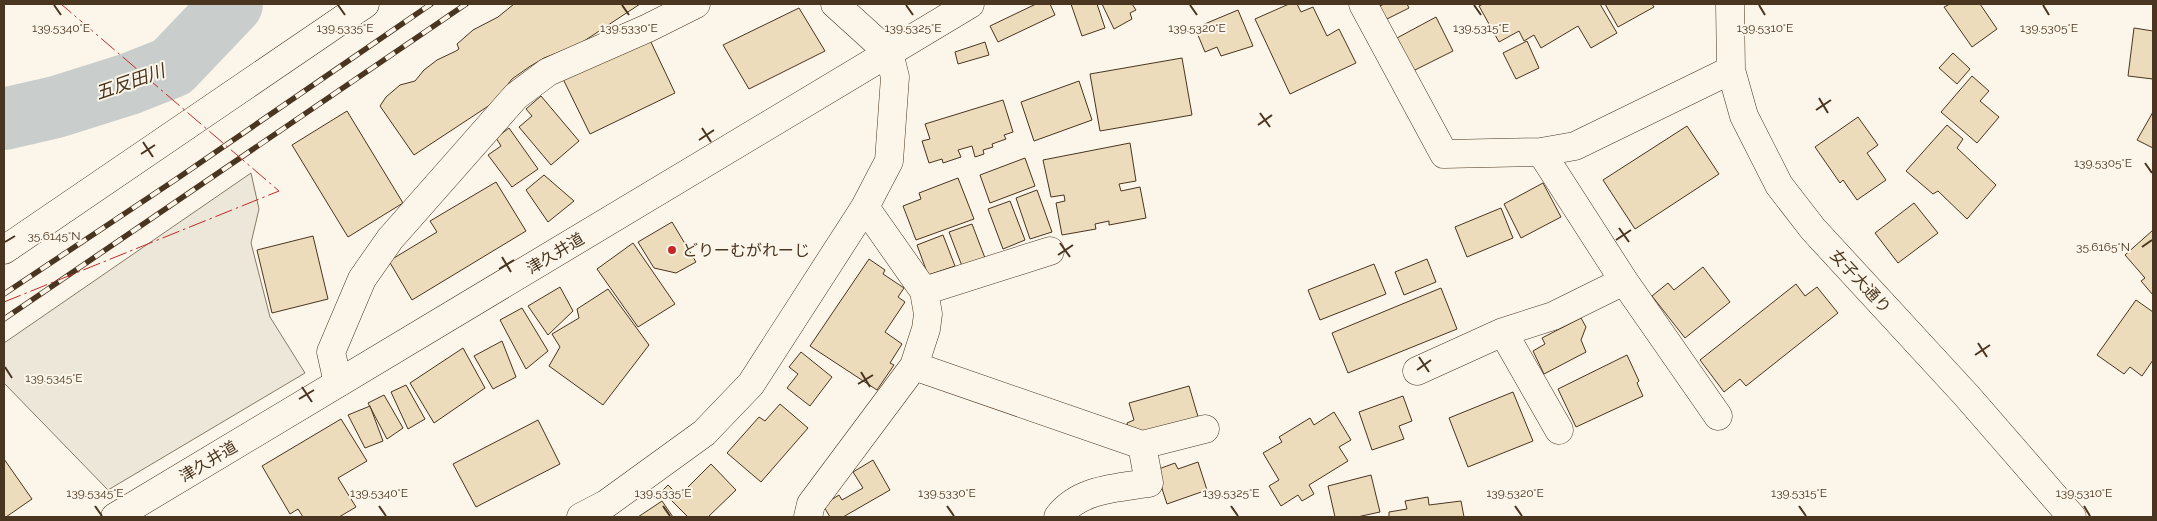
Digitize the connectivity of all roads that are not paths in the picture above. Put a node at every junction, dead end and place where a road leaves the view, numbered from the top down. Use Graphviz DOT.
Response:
graph roads {
  1 [pos="364,4"];
  2 [pos="696,4"];
  3 [pos="835,4"];
  4 [pos="970,4"];
  5 [pos="1363,4"];
  6 [pos="1730,4"];
  7 [pos="889,53"];
  8 [pos="1731,70"];
  9 [pos="1541,152"];
  10 [pos="865,207"];
  11 [pos="4,250"];
  12 [pos="1050,251"];
  13 [pos="1624,281"];
  14 [pos="924,291"];
  15 [pos="1503,332"];
  16 [pos="914,366"];
  17 [pos="1417,371"];
  18 [pos="338,383"];
  19 [pos="1718,416"];
  20 [pos="1205,429"];
  21 [pos="1560,430"];
  22 [pos="1142,445"];
  23 [pos="115,517"];
  24 [pos="581,517"];
  25 [pos="808,517"];
  26 [pos="1058,517"];
  27 [pos="2072,517"];
  1 -- 11 [label="street"];
  2 -- 18 [label="street"];
  3 -- 7 [label="street"];
  4 -- 7 [label="street, 津久井道"];
  5 -- 9 [label="street"];
  6 -- 8 [label="street, 女子大通り"];
  7 -- 10 [label="street"];
  7 -- 18 [label="street, 津久井道"];
  8 -- 9 [label="street"];
  8 -- 27 [label="street, 女子大通り"];
  9 -- 13 [label="street"];
  10 -- 14 [label="street"];
  10 -- 24 [label="street"];
  12 -- 14 [label="street"];
  13 -- 15 [label="street"];
  13 -- 19 [label="street"];
  14 -- 16 [label="street"];
  15 -- 17 [label="street"];
  15 -- 21 [label="street"];
  16 -- 22 [label="street"];
  16 -- 25 [label="street"];
  18 -- 23 [label="street, 津久井道"];
  20 -- 22 [label="street"];
  22 -- 26 [label="street"];
}
